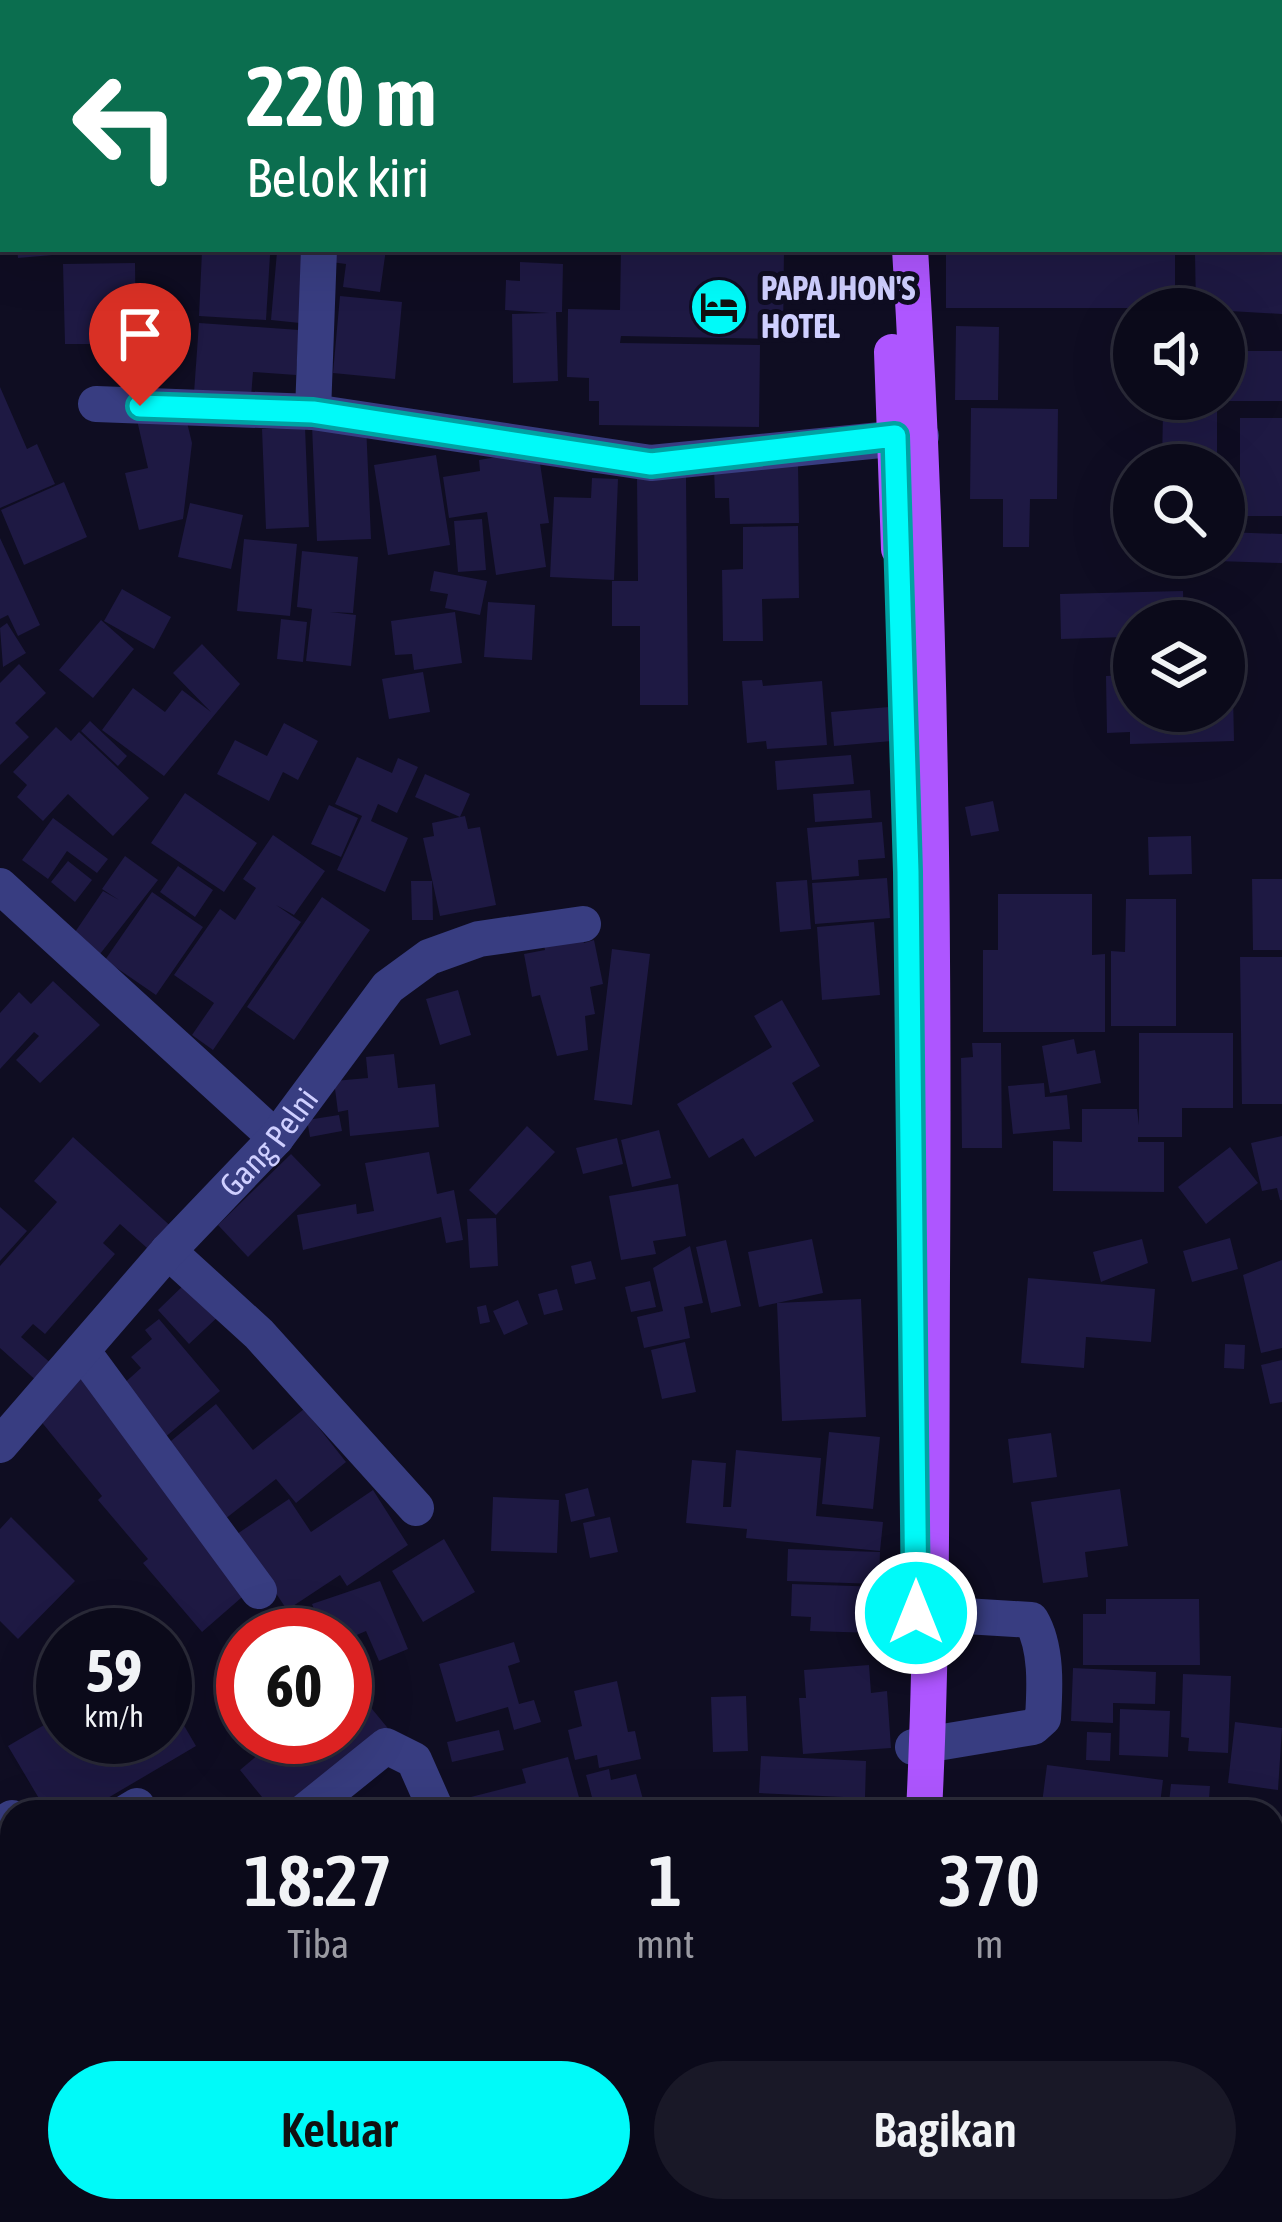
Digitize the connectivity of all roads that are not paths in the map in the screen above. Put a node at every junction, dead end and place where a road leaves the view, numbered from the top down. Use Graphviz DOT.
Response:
graph roads {
  1 [pos="319,252"];
  2 [pos="889,252"];
  3 [pos="910,252"];
  4 [pos="96,404"];
  5 [pos="313,412"];
  6 [pos="908,436"];
  7 [pos="0,886"];
  8 [pos="583,924"];
  9 [pos="276,1138"];
  10 [pos="168,1251"];
  11 [pos="83,1352"];
  12 [pos="0,1445"];
  13 [pos="416,1508"];
  14 [pos="259,1592"];
  15 [pos="923,1614"];
  16 [pos="920,1746"];
  17 [pos="319,1800"];
  18 [pos="432,1800"];
  19 [pos="911,1800"];
  20 [pos="923,1800"];
  1 -- 5 [label="street"];
  2 -- 6 [label="main road"];
  3 -- 6 [label="main road"];
  4 -- 5 [label="street"];
  5 -- 6 [label="street"];
  6 -- 15 [label="main road"];
  7 -- 9 [label="street"];
  8 -- 9 [label="street, Gang Pelni"];
  9 -- 10 [label="street, Gang Pelni"];
  10 -- 11 [label="street, Gang Pelni"];
  10 -- 13 [label="street"];
  11 -- 12 [label="street, Gang Pelni"];
  11 -- 14 [label="street"];
  15 -- 16 [label="main road"];
  15 -- 16 [label="street"];
  16 -- 19 [label="main road"];
  16 -- 20 [label="main road"];
  17 -- 18 [label="street"];
}
